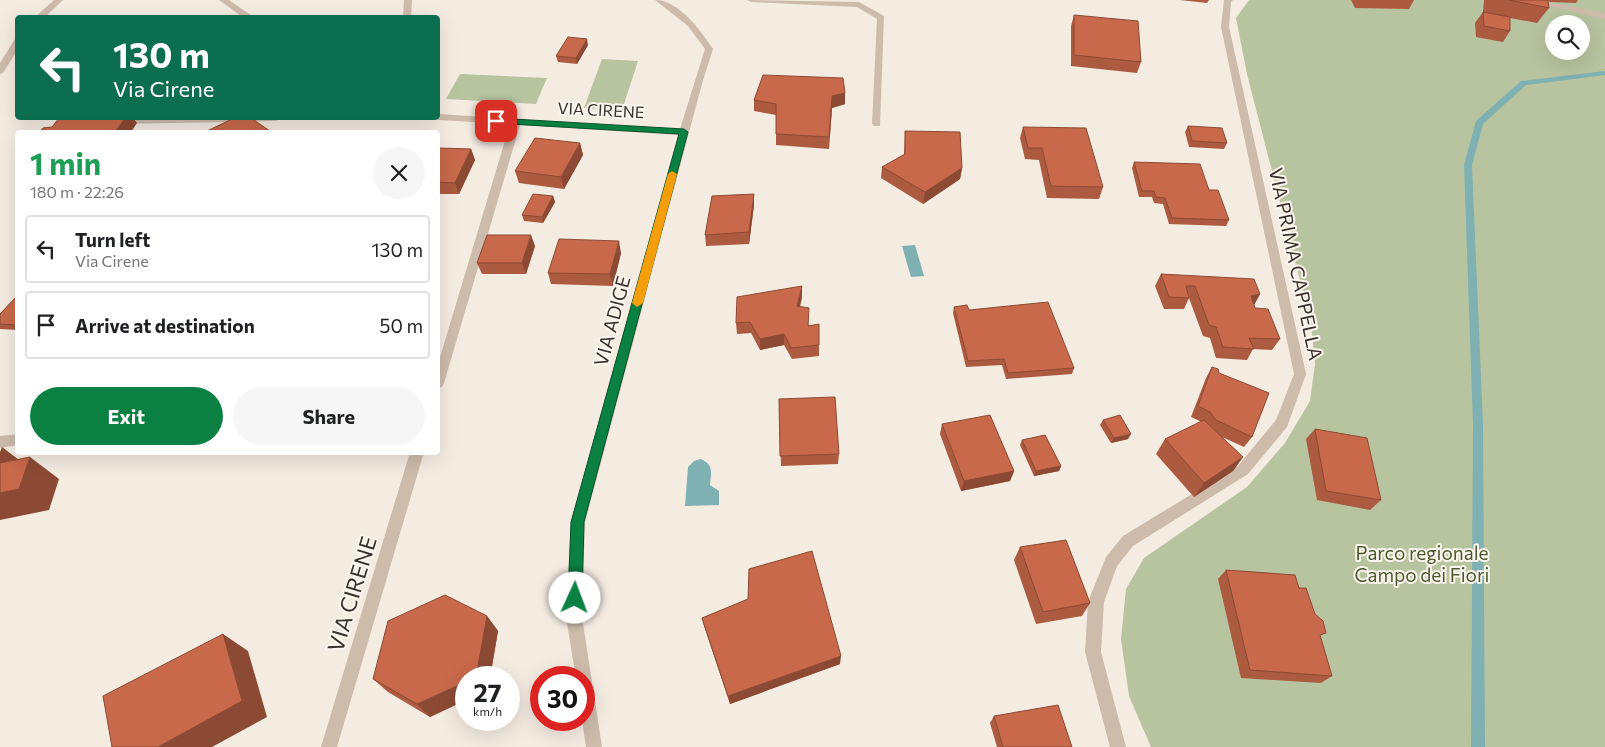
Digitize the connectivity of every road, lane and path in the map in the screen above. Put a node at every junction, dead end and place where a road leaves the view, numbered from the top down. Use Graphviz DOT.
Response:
graph roads {
  1 [pos="59,0"];
  2 [pos="223,0"];
  3 [pos="408,0"];
  4 [pos="659,0"];
  5 [pos="751,0"];
  6 [pos="1229,0"];
  7 [pos="1527,0"];
  8 [pos="42,15"];
  9 [pos="246,15"];
  10 [pos="407,15"];
  11 [pos="1605,16"];
  12 [pos="15,47"];
  13 [pos="0,71"];
  14 [pos="440,117"];
  15 [pos="165,120"];
  16 [pos="110,121"];
  17 [pos="516,122"];
  18 [pos="877,124"];
  19 [pos="684,132"];
  20 [pos="440,376"];
  21 [pos="15,440"];
  22 [pos="0,442"];
  23 [pos="416,455"];
  24 [pos="582,666"];
  25 [pos="592,731"];
  26 [pos="329,747"];
  27 [pos="594,747"];
  28 [pos="1118,747"];
  1 -- 8 [label="street"];
  2 -- 9 [label="street"];
  3 -- 10 [label="street"];
  4 -- 19 [label="street, VIA ADIGE"];
  5 -- 18 [label="street"];
  6 -- 28 [label="street, VIA PRIMA CAPPELLA"];
  7 -- 11 [label="street"];
  12 -- 13 [label="street"];
  14 -- 17 [label="street, VIA CIRENE"];
  15 -- 16 [label="street"];
  17 -- 19 [label="street, VIA CIRENE"];
  17 -- 20 [label="street"];
  19 -- 24 [label="street, VIA ADIGE"];
  21 -- 22 [label="street"];
  23 -- 26 [label="street, VIA CIRENE"];
  25 -- 27 [label="street, VIA ADIGE"];
}
